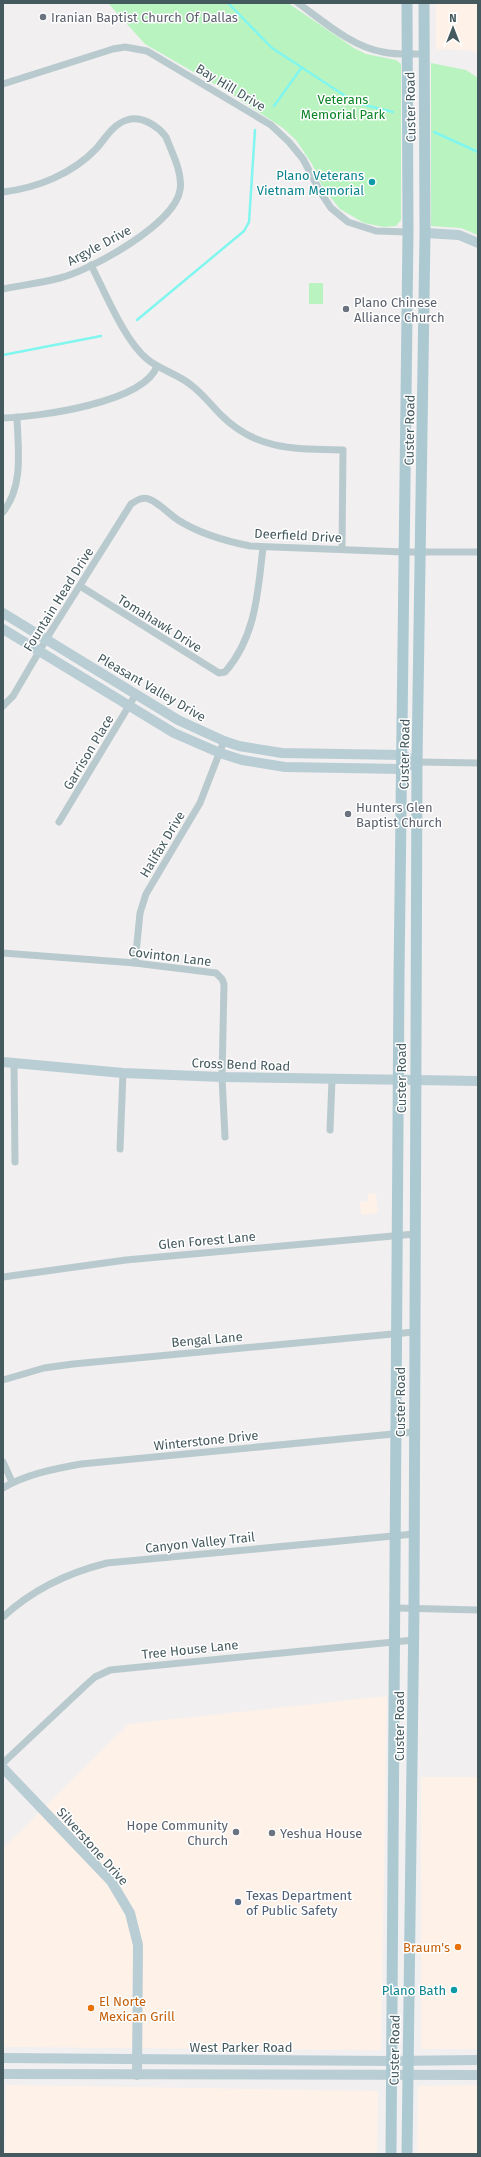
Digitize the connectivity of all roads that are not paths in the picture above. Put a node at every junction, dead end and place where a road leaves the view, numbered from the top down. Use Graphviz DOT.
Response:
graph roads {
  1 [pos="298,3"];
  2 [pos="407,3"];
  3 [pos="424,3"];
  4 [pos="407,54"];
  5 [pos="424,54"];
  6 [pos="3,84"];
  7 [pos="3,192"];
  8 [pos="408,232"];
  9 [pos="425,233"];
  10 [pos="478,242"];
  11 [pos="91,265"];
  12 [pos="3,289"];
  13 [pos="157,366"];
  14 [pos="17,417"];
  15 [pos="3,418"];
  16 [pos="131,504"];
  17 [pos="3,512"];
  18 [pos="263,547"];
  19 [pos="342,549"];
  20 [pos="421,551"];
  21 [pos="404,552"];
  22 [pos="478,552"];
  23 [pos="80,586"];
  24 [pos="3,613"];
  25 [pos="3,629"];
  26 [pos="46,639"];
  27 [pos="39,650"];
  28 [pos="136,694"];
  29 [pos="3,706"];
  30 [pos="129,706"];
  31 [pos="224,741"];
  32 [pos="220,753"];
  33 [pos="296,754"];
  34 [pos="402,755"];
  35 [pos="417,762"];
  36 [pos="478,763"];
  37 [pos="296,768"];
  38 [pos="402,768"];
  39 [pos="59,822"];
  40 [pos="3,953"];
  41 [pos="135,963"];
  42 [pos="3,1062"];
  43 [pos="14,1063"];
  44 [pos="123,1073"];
  45 [pos="222,1077"];
  46 [pos="332,1080"];
  47 [pos="398,1080"];
  48 [pos="415,1080"];
  49 [pos="478,1081"];
  50 [pos="330,1130"];
  51 [pos="225,1137"];
  52 [pos="120,1149"];
  53 [pos="15,1162"];
  54 [pos="398,1234"];
  55 [pos="415,1234"];
  56 [pos="3,1277"];
  57 [pos="414,1332"];
  58 [pos="398,1334"];
  59 [pos="3,1380"];
  60 [pos="414,1432"];
  61 [pos="396,1433"];
  62 [pos="3,1462"];
  63 [pos="12,1482"];
  64 [pos="3,1488"];
  65 [pos="396,1534"];
  66 [pos="414,1534"];
  67 [pos="396,1608"];
  68 [pos="414,1608"];
  69 [pos="478,1610"];
  70 [pos="3,1617"];
  71 [pos="414,1640"];
  72 [pos="396,1641"];
  73 [pos="3,1763"];
  74 [pos="3,1768"];
  75 [pos="3,2058"];
  76 [pos="49,2058"];
  77 [pos="139,2059"];
  78 [pos="271,2060"];
  79 [pos="478,2060"];
  80 [pos="392,2061"];
  81 [pos="408,2061"];
  82 [pos="3,2074"];
  83 [pos="49,2074"];
  84 [pos="138,2075"];
  85 [pos="478,2075"];
  86 [pos="271,2076"];
  87 [pos="392,2076"];
  88 [pos="408,2076"];
  89 [pos="391,2154"];
  90 [pos="407,2154"];
  1 -- 4 [label="street"];
  2 -- 4 [label="main road, Custer Road"];
  3 -- 5 [label="main road, Custer Road"];
  4 -- 5 [label="street"];
  4 -- 8 [label="main road, Custer Road"];
  5 -- 9 [label="main road, Custer Road"];
  6 -- 8 [label="street, Bay Hill Drive"];
  7 -- 11 [label="street, Argyle Drive"];
  8 -- 9 [label="main road"];
  8 -- 21 [label="main road, Custer Road"];
  9 -- 10 [label="street"];
  9 -- 20 [label="main road, Custer Road"];
  11 -- 12 [label="street, Argyle Drive"];
  11 -- 13 [label="street"];
  13 -- 14 [label="street"];
  13 -- 19 [label="street"];
  14 -- 15 [label="street"];
  14 -- 17 [label="street"];
  16 -- 18 [label="street, Deerfield Drive"];
  16 -- 23 [label="street, Fountain Head Drive"];
  18 -- 19 [label="street, Deerfield Drive"];
  18 -- 23 [label="street, Tomahawk Drive"];
  19 -- 21 [label="street, Deerfield Drive"];
  20 -- 21 [label="street, Deerfield Drive"];
  20 -- 22 [label="street, Deerfield Drive"];
  20 -- 35 [label="main road, Custer Road"];
  21 -- 34 [label="main road, Custer Road"];
  23 -- 26 [label="street, Fountain Head Drive"];
  24 -- 26 [label="street, Pleasant Valley Drive"];
  25 -- 27 [label="street, Pleasant Valley Drive"];
  26 -- 27 [label="street, Fountain Head Drive"];
  26 -- 28 [label="street, Pleasant Valley Drive"];
  27 -- 29 [label="street, Fountain Head Drive"];
  27 -- 30 [label="street, Pleasant Valley Drive"];
  28 -- 30 [label="street, Garrison Place"];
  28 -- 31 [label="street, Pleasant Valley Drive"];
  30 -- 32 [label="street, Pleasant Valley Drive"];
  30 -- 39 [label="street, Garrison Place"];
  31 -- 32 [label="street, Halifax Drive"];
  31 -- 33 [label="street, Pleasant Valley Drive"];
  32 -- 37 [label="street, Pleasant Valley Drive"];
  32 -- 41 [label="street, Halifax Drive"];
  33 -- 34 [label="street, Pleasant Valley Drive"];
  33 -- 37 [label="street"];
  34 -- 35 [label="street, Pleasant Valley Drive"];
  34 -- 38 [label="main road, Custer Road"];
  35 -- 36 [label="street, Pleasant Valley Drive"];
  35 -- 38 [label="street, Pleasant Valley Drive"];
  35 -- 48 [label="main road, Custer Road"];
  37 -- 38 [label="street, Pleasant Valley Drive"];
  38 -- 47 [label="main road, Custer Road"];
  40 -- 41 [label="street, Covinton Lane"];
  41 -- 45 [label="street, Covinton Lane"];
  42 -- 43 [label="street, Cross Bend Road"];
  43 -- 44 [label="street, Cross Bend Road"];
  43 -- 53 [label="street"];
  44 -- 45 [label="street, Cross Bend Road"];
  44 -- 52 [label="street"];
  45 -- 46 [label="street, Cross Bend Road"];
  45 -- 51 [label="street, Covinton Lane"];
  46 -- 47 [label="street, Cross Bend Road"];
  46 -- 50 [label="street"];
  47 -- 48 [label="street, Cross Bend Road"];
  47 -- 54 [label="main road, Custer Road"];
  48 -- 49 [label="street, Cross Bend Road"];
  48 -- 55 [label="main road, Custer Road"];
  54 -- 55 [label="street, Glen Forest Lane"];
  54 -- 56 [label="street, Glen Forest Lane"];
  54 -- 58 [label="main road, Custer Road"];
  55 -- 57 [label="main road, Custer Road"];
  57 -- 58 [label="street, Bengal Lane"];
  57 -- 60 [label="main road, Custer Road"];
  58 -- 59 [label="street, Bengal Lane"];
  58 -- 61 [label="main road, Custer Road"];
  60 -- 61 [label="street, Winterstone Drive"];
  60 -- 66 [label="main road, Custer Road"];
  61 -- 63 [label="street, Winterstone Drive"];
  61 -- 65 [label="main road, Custer Road"];
  62 -- 63 [label="street"];
  63 -- 64 [label="street, Winterstone Drive"];
  65 -- 66 [label="street, Canyon Valley Trail"];
  65 -- 67 [label="main road, Custer Road"];
  65 -- 70 [label="street, Canyon Valley Trail"];
  66 -- 68 [label="main road, Custer Road"];
  67 -- 68 [label="street"];
  67 -- 72 [label="main road, Custer Road"];
  68 -- 69 [label="street"];
  68 -- 71 [label="main road, Custer Road"];
  71 -- 72 [label="street, Tree House Lane"];
  71 -- 81 [label="main road, Custer Road"];
  72 -- 73 [label="street, Tree House Lane"];
  72 -- 80 [label="main road, Custer Road"];
  74 -- 77 [label="street, Silverstone Drive"];
  75 -- 76 [label="street, West Parker Road"];
  76 -- 77 [label="street, West Parker Road"];
  76 -- 83 [label="street"];
  77 -- 78 [label="street, West Parker Road"];
  77 -- 84 [label="street, Silverstone Drive"];
  78 -- 80 [label="street, West Parker Road"];
  78 -- 86 [label="street"];
  79 -- 81 [label="street, West Parker Road"];
  80 -- 81 [label="street, West Parker Road"];
  80 -- 87 [label="main road, Custer Road"];
  81 -- 88 [label="main road, Custer Road"];
  82 -- 83 [label="street"];
  83 -- 84 [label="street"];
  84 -- 86 [label="street"];
  85 -- 88 [label="street"];
  86 -- 87 [label="street"];
  87 -- 88 [label="street"];
  87 -- 89 [label="main road, Custer Road"];
  88 -- 90 [label="main road, Custer Road"];
}
